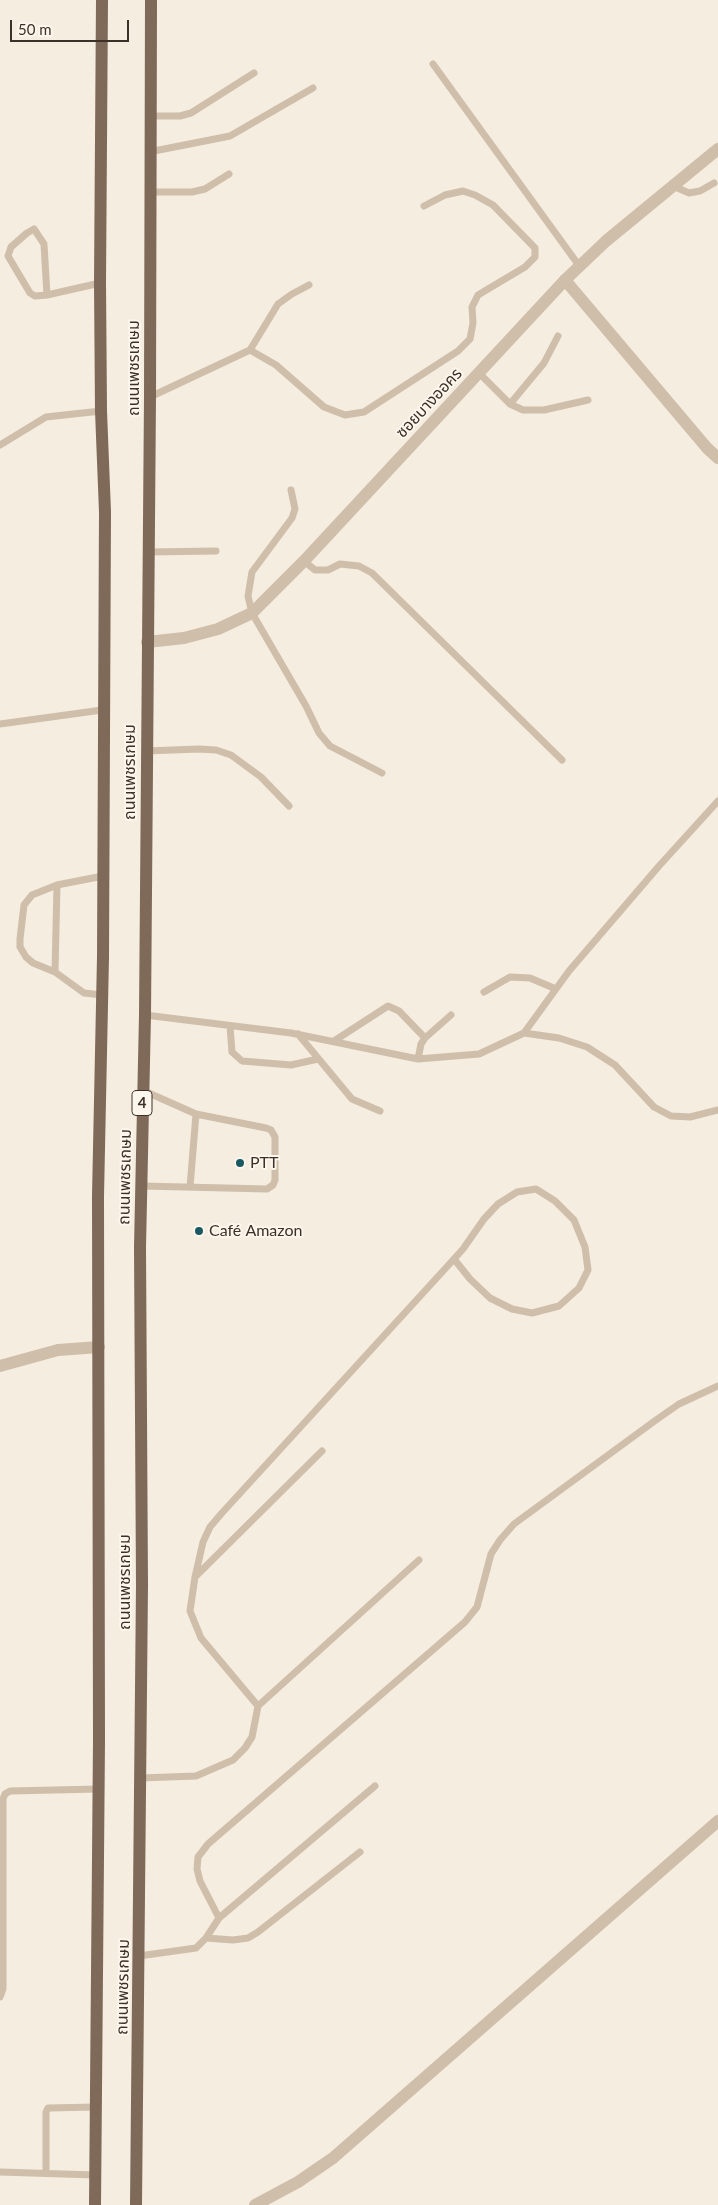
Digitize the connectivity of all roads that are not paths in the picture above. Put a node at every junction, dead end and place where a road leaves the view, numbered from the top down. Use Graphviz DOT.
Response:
graph roads {
  1 [pos="102,0"];
  2 [pos="151,0"];
  3 [pos="433,64"];
  4 [pos="254,72"];
  5 [pos="313,88"];
  6 [pos="150,116"];
  7 [pos="718,149"];
  8 [pos="149,152"];
  9 [pos="229,174"];
  10 [pos="714,183"];
  11 [pos="673,186"];
  12 [pos="150,192"];
  13 [pos="424,206"];
  14 [pos="580,267"];
  15 [pos="565,280"];
  16 [pos="100,283"];
  17 [pos="309,285"];
  18 [pos="47,296"];
  19 [pos="558,336"];
  20 [pos="250,350"];
  21 [pos="479,373"];
  22 [pos="150,397"];
  23 [pos="588,400"];
  24 [pos="510,404"];
  25 [pos="101,411"];
  26 [pos="0,445"];
  27 [pos="718,458"];
  28 [pos="291,490"];
  29 [pos="216,551"];
  30 [pos="148,552"];
  31 [pos="304,562"];
  32 [pos="252,613"];
  33 [pos="147,642"];
  34 [pos="102,710"];
  35 [pos="0,724"];
  36 [pos="146,751"];
  37 [pos="562,760"];
  38 [pos="382,773"];
  39 [pos="718,801"];
  40 [pos="290,806"];
  41 [pos="103,876"];
  42 [pos="58,886"];
  43 [pos="55,972"];
  44 [pos="556,989"];
  45 [pos="484,992"];
  46 [pos="102,995"];
  47 [pos="145,1015"];
  48 [pos="451,1016"];
  49 [pos="230,1026"];
  50 [pos="298,1034"];
  51 [pos="524,1034"];
  52 [pos="425,1038"];
  53 [pos="334,1041"];
  54 [pos="318,1059"];
  55 [pos="418,1059"];
  56 [pos="142,1090"];
  57 [pos="718,1110"];
  58 [pos="380,1111"];
  59 [pos="196,1114"];
  60 [pos="142,1186"];
  61 [pos="190,1187"];
  62 [pos="454,1259"];
  63 [pos="99,1347"];
  64 [pos="0,1366"];
  65 [pos="716,1388"];
  66 [pos="322,1451"];
  67 [pos="419,1560"];
  68 [pos="195,1577"];
  69 [pos="258,1706"];
  70 [pos="140,1778"];
  71 [pos="375,1786"];
  72 [pos="98,1789"];
  73 [pos="718,1821"];
  74 [pos="360,1852"];
  75 [pos="220,1918"];
  76 [pos="206,1938"];
  77 [pos="139,1956"];
  78 [pos="0,1997"];
  79 [pos="96,2107"];
  80 [pos="0,2172"];
  81 [pos="46,2173"];
  82 [pos="95,2175"];
  83 [pos="95,2205"];
  84 [pos="136,2205"];
  85 [pos="254,2205"];
  1 -- 16 [label="main road, ถนนเพชรเกษม"];
  2 -- 6 [label="main road, ถนนเพชรเกษม / 4"];
  3 -- 14 [label="lane"];
  4 -- 6 [label="lane"];
  5 -- 8 [label="lane"];
  6 -- 8 [label="main road, ถนนเพชรเกษม / 4"];
  7 -- 11 [label="street, ซอยบางออคร"];
  8 -- 12 [label="main road, ถนนเพชรเกษม / 4"];
  9 -- 12 [label="lane"];
  10 -- 11 [label="lane"];
  11 -- 14 [label="street, ซอยบางออคร"];
  12 -- 22 [label="main road, ถนนเพชรเกษม / 4"];
  13 -- 20 [label="lane"];
  14 -- 15 [label="street, ซอยบางออคร"];
  15 -- 21 [label="street, ซอยบางออคร"];
  15 -- 27 [label="street"];
  16 -- 18 [label="lane"];
  16 -- 25 [label="main road, ถนนเพชรเกษม"];
  17 -- 20 [label="lane"];
  18 -- 18 [label="lane"];
  19 -- 24 [label="lane"];
  20 -- 22 [label="lane"];
  21 -- 24 [label="lane"];
  21 -- 31 [label="street, ซอยบางออคร"];
  22 -- 30 [label="main road, ถนนเพชรเกษม / 4"];
  23 -- 24 [label="lane"];
  25 -- 26 [label="lane"];
  25 -- 34 [label="main road, ถนนเพชรเกษม"];
  28 -- 32 [label="lane"];
  29 -- 30 [label="lane"];
  30 -- 33 [label="main road, ถนนเพชรเกษม / 4"];
  31 -- 32 [label="street, ซอยบางออคร"];
  31 -- 37 [label="lane"];
  32 -- 33 [label="street, ซอยบางออคร"];
  32 -- 38 [label="lane"];
  33 -- 36 [label="main road, ถนนเพชรเกษม / 4"];
  34 -- 35 [label="lane"];
  34 -- 41 [label="main road, ถนนเพชรเกษม"];
  36 -- 40 [label="lane"];
  36 -- 47 [label="main road, ถนนเพชรเกษม / 4"];
  39 -- 44 [label="lane"];
  41 -- 42 [label="lane"];
  41 -- 46 [label="main road, ถนนเพชรเกษม"];
  42 -- 43 [label="lane"];
  42 -- 43 [label="lane"];
  43 -- 46 [label="lane"];
  44 -- 45 [label="lane"];
  44 -- 51 [label="lane"];
  46 -- 63 [label="main road, ถนนเพชรเกษม"];
  47 -- 49 [label="lane"];
  47 -- 56 [label="main road, ถนนเพชรเกษม / 4"];
  48 -- 52 [label="lane"];
  49 -- 50 [label="lane"];
  49 -- 54 [label="lane"];
  50 -- 53 [label="lane"];
  50 -- 54 [label="lane"];
  51 -- 55 [label="lane"];
  51 -- 57 [label="lane"];
  52 -- 53 [label="lane"];
  52 -- 55 [label="lane"];
  53 -- 55 [label="lane"];
  54 -- 58 [label="lane"];
  56 -- 59 [label="lane"];
  56 -- 60 [label="main road, ถนนเพชรเกษม / 4"];
  59 -- 61 [label="lane"];
  59 -- 61 [label="lane"];
  60 -- 61 [label="lane"];
  60 -- 70 [label="main road, ถนนเพชรเกษม / 4"];
  62 -- 62 [label="lane"];
  62 -- 68 [label="lane"];
  63 -- 64 [label="street"];
  63 -- 72 [label="main road, ถนนเพชรเกษม"];
  65 -- 75 [label="lane"];
  66 -- 68 [label="lane"];
  67 -- 69 [label="lane"];
  68 -- 69 [label="lane"];
  69 -- 70 [label="lane"];
  70 -- 77 [label="main road, ถนนเพชรเกษม / 4"];
  71 -- 75 [label="lane"];
  72 -- 78 [label="lane"];
  72 -- 79 [label="main road, ถนนเพชรเกษม"];
  73 -- 85 [label="street"];
  74 -- 76 [label="lane"];
  75 -- 76 [label="lane"];
  76 -- 77 [label="lane"];
  77 -- 84 [label="main road, ถนนเพชรเกษม / 4"];
  79 -- 81 [label="lane"];
  79 -- 82 [label="main road, ถนนเพชรเกษม"];
  80 -- 81 [label="lane"];
  81 -- 82 [label="lane"];
  82 -- 83 [label="main road, ถนนเพชรเกษม"];
}
